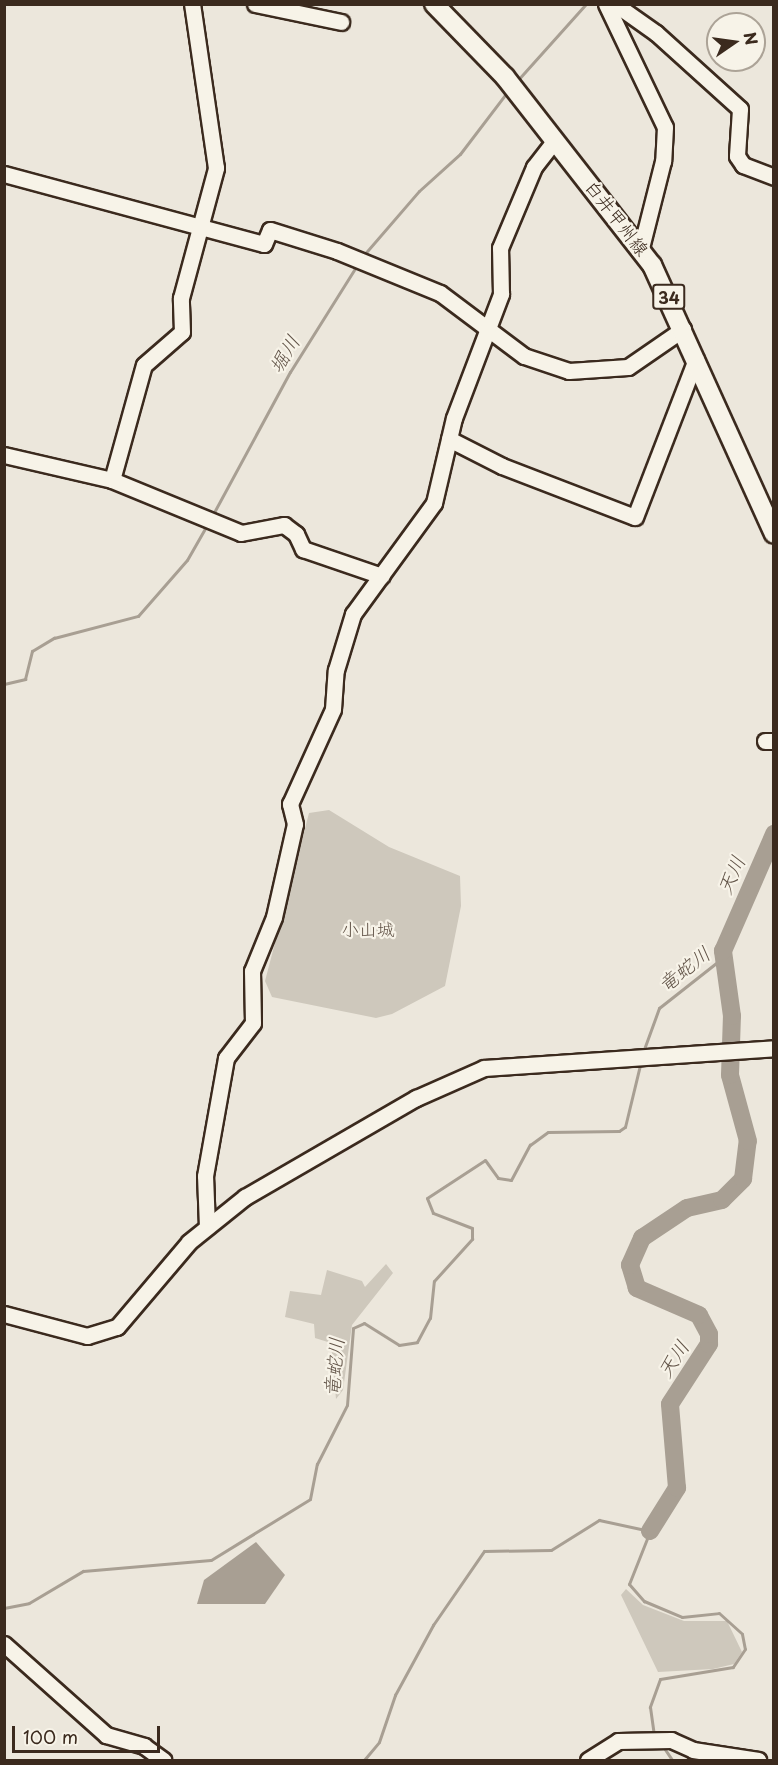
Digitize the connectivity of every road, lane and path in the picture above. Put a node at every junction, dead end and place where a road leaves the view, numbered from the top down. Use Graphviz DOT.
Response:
graph roads {
  1 [pos="192,4"];
  2 [pos="255,4"];
  3 [pos="434,4"];
  4 [pos="606,4"];
  5 [pos="615,4"];
  6 [pos="341,22"];
  7 [pos="555,140"];
  8 [pos="4,174"];
  9 [pos="774,177"];
  10 [pos="198,227"];
  11 [pos="641,248"];
  12 [pos="683,329"];
  13 [pos="491,332"];
  14 [pos="696,359"];
  15 [pos="449,439"];
  16 [pos="4,455"];
  17 [pos="112,480"];
  18 [pos="774,534"];
  19 [pos="382,576"];
  20 [pos="774,1048"];
  21 [pos="207,1227"];
  22 [pos="4,1314"];
  23 [pos="4,1644"];
  24 [pos="163,1761"];
  25 [pos="588,1761"];
  26 [pos="758,1761"];
  1 -- 10 [label="street"];
  2 -- 6 [label="street"];
  3 -- 7 [label="main road, 白井甲州線 / 34"];
  4 -- 11 [label="street"];
  5 -- 9 [label="street"];
  7 -- 11 [label="main road, 白井甲州線 / 34"];
  7 -- 13 [label="street"];
  8 -- 10 [label="street"];
  10 -- 13 [label="street"];
  10 -- 17 [label="street"];
  11 -- 12 [label="main road, 白井甲州線 / 34"];
  12 -- 13 [label="street"];
  12 -- 14 [label="main road, 白井甲州線 / 34"];
  13 -- 15 [label="street"];
  14 -- 15 [label="street"];
  14 -- 18 [label="main road, 白井甲州線 / 34"];
  15 -- 19 [label="street"];
  16 -- 17 [label="street"];
  17 -- 19 [label="street"];
  19 -- 21 [label="street"];
  20 -- 21 [label="street"];
  21 -- 22 [label="street"];
  23 -- 24 [label="street"];
  25 -- 26 [label="street"];
}
